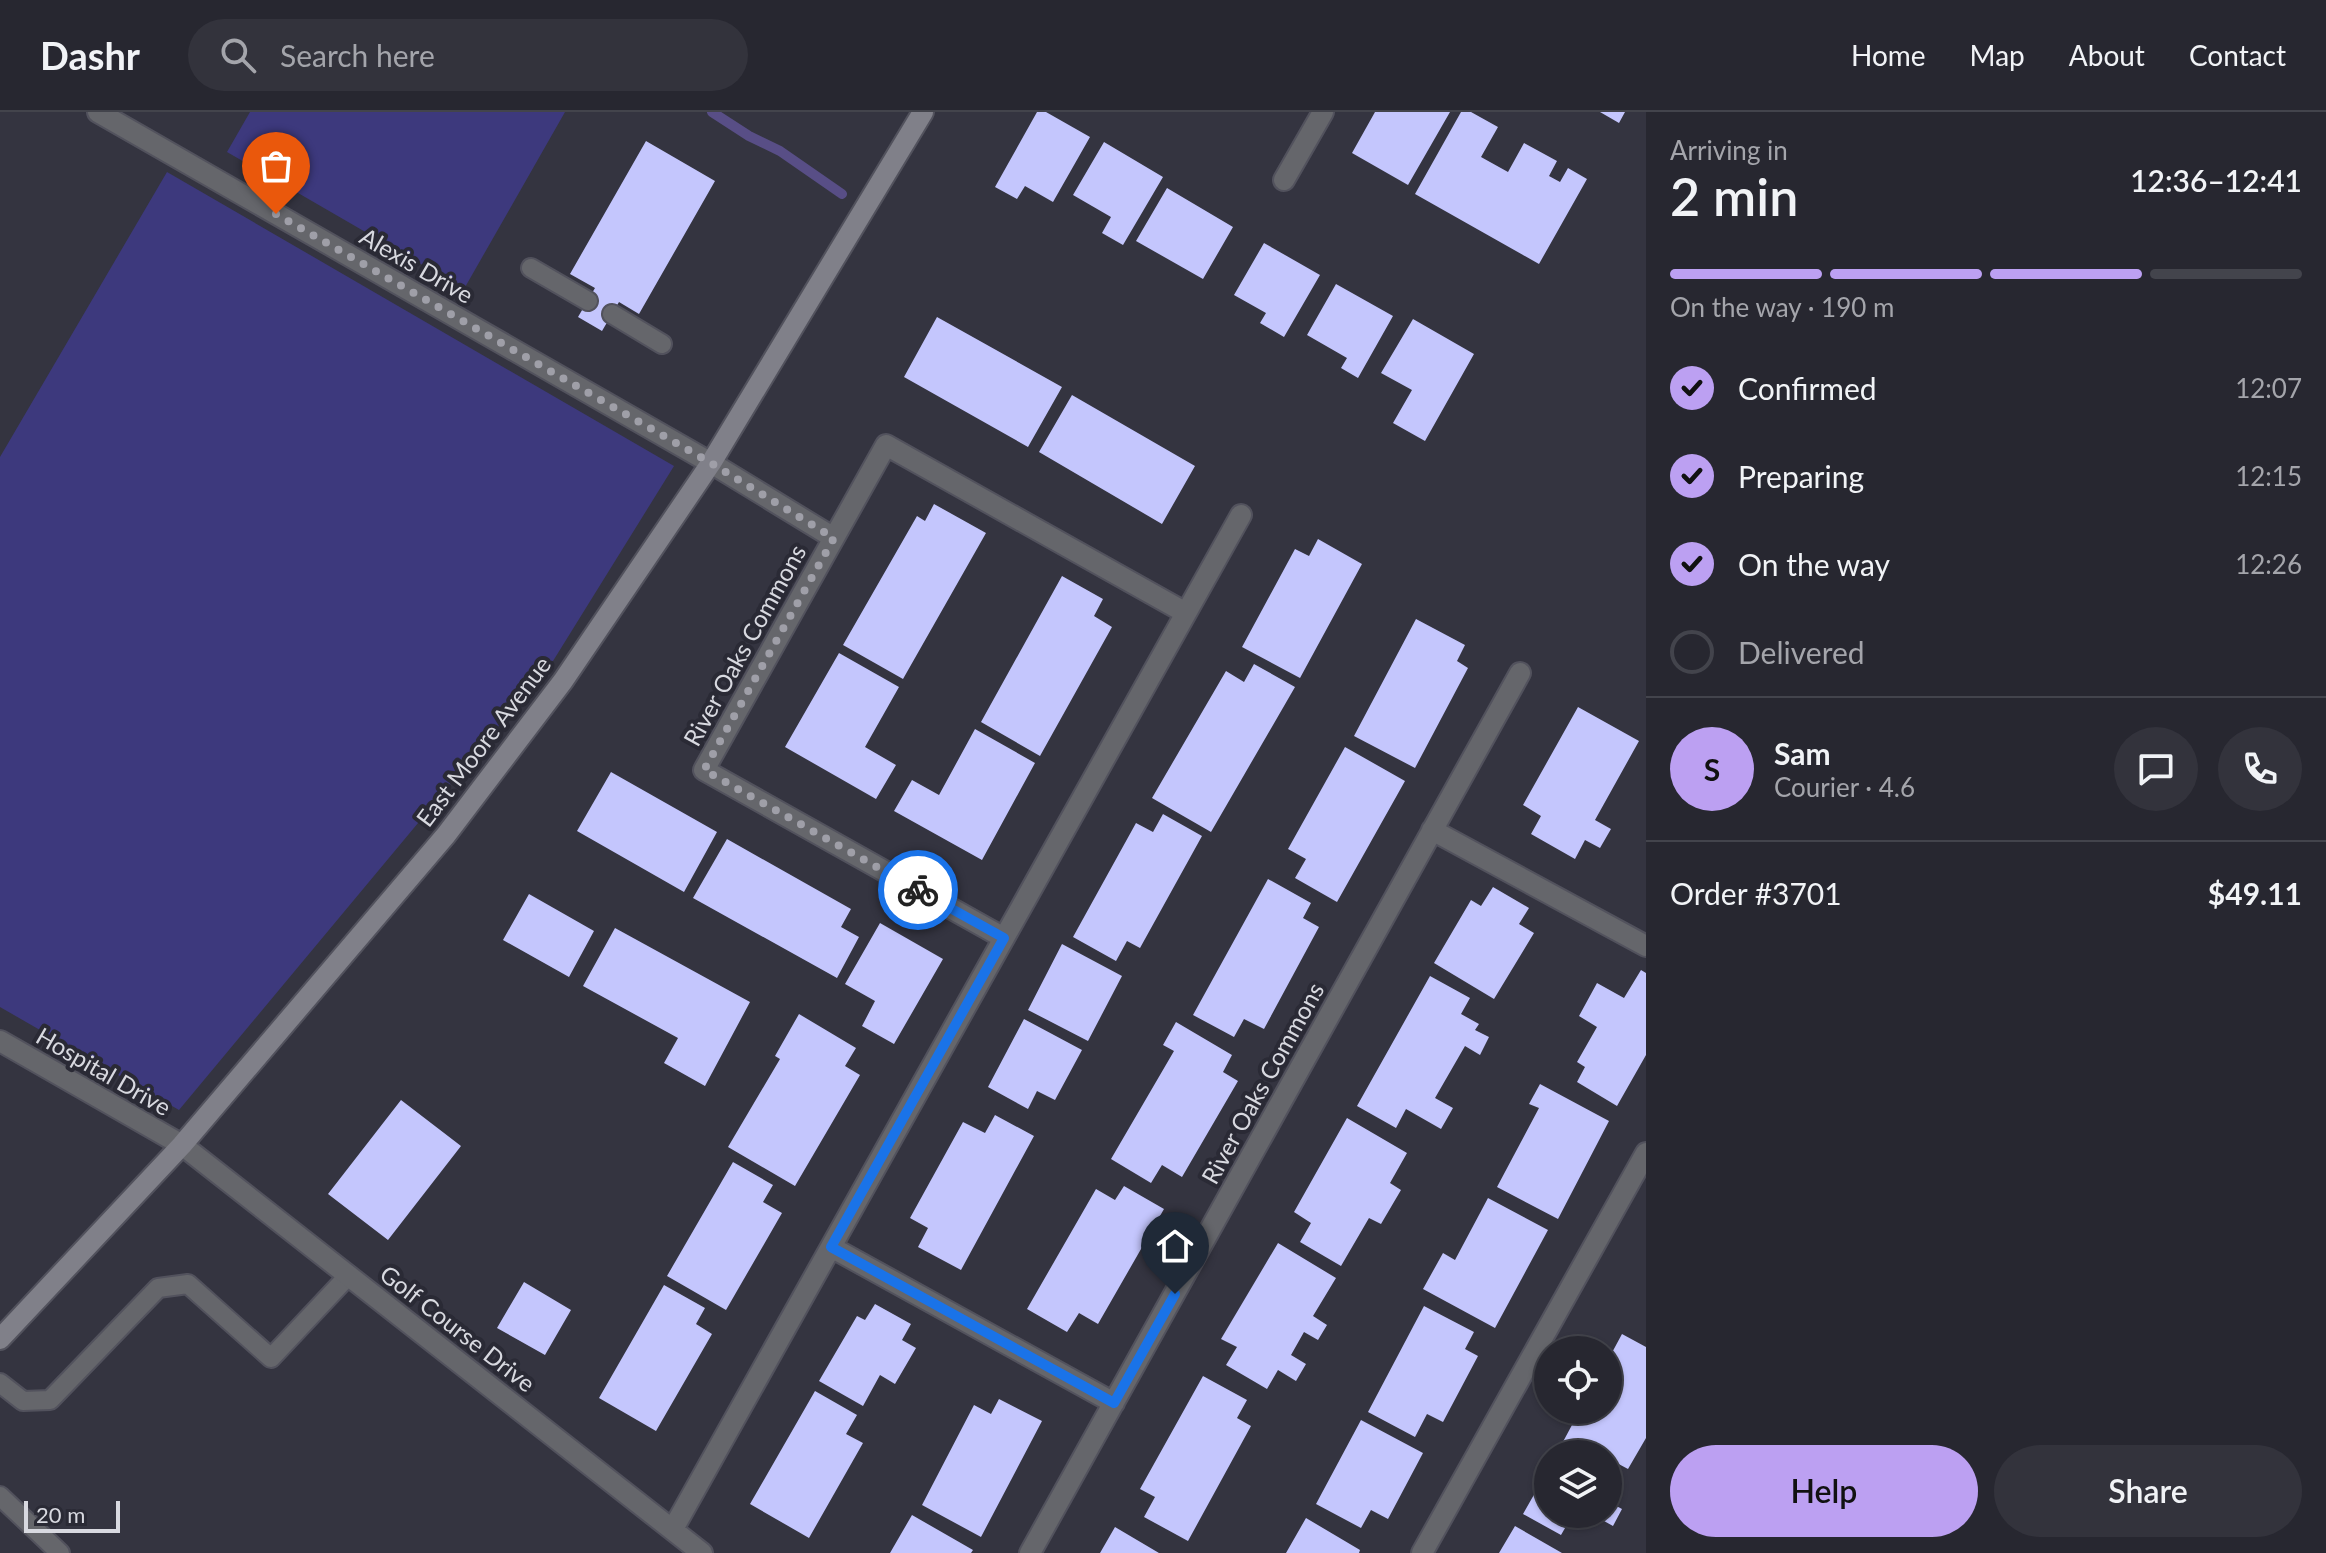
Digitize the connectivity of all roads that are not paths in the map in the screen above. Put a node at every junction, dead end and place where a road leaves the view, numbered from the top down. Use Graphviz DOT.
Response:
graph roads {
  1 [pos="98,112"];
  2 [pos="1323,112"];
  3 [pos="918,114"];
  4 [pos="1284,180"];
  5 [pos="531,268"];
  6 [pos="588,301"];
  7 [pos="612,314"];
  8 [pos="662,344"];
  9 [pos="711,463"];
  10 [pos="1241,515"];
  11 [pos="834,538"];
  12 [pos="1186,613"];
  13 [pos="1520,673"];
  14 [pos="1432,830"];
  15 [pos="1004,938"];
  16 [pos="1646,946"];
  17 [pos="0,1041"];
  18 [pos="182,1145"];
  19 [pos="1646,1153"];
  20 [pos="831,1247"];
  21 [pos="349,1275"];
  22 [pos="0,1339"];
  23 [pos="0,1383"];
  24 [pos="1114,1403"];
  25 [pos="0,1496"];
  26 [pos="673,1529"];
  27 [pos="60,1553"];
  28 [pos="702,1553"];
  29 [pos="1030,1553"];
  30 [pos="1422,1553"];
  1 -- 9 [label="street, Alexis Drive"];
  2 -- 4 [label="street"];
  3 -- 9 [label="street, East Moore Avenue"];
  5 -- 6 [label="lane"];
  7 -- 8 [label="lane"];
  9 -- 11 [label="street, River Oaks Commons"];
  9 -- 18 [label="street, East Moore Avenue"];
  10 -- 12 [label="street"];
  11 -- 12 [label="street, River Oaks Commons"];
  11 -- 15 [label="street, River Oaks Commons"];
  12 -- 15 [label="street"];
  13 -- 14 [label="street, River Oaks Commons"];
  14 -- 16 [label="street"];
  14 -- 24 [label="street, River Oaks Commons"];
  15 -- 20 [label="street"];
  17 -- 18 [label="street, Hospital Drive"];
  18 -- 21 [label="street, Golf Course Drive"];
  18 -- 22 [label="street, East Moore Avenue"];
  19 -- 30 [label="street"];
  20 -- 24 [label="street"];
  20 -- 26 [label="street"];
  21 -- 23 [label="lane"];
  21 -- 26 [label="street, Golf Course Drive"];
  24 -- 29 [label="street, River Oaks Commons"];
  25 -- 27 [label="lane"];
  26 -- 28 [label="street, Golf Course Drive"];
}
